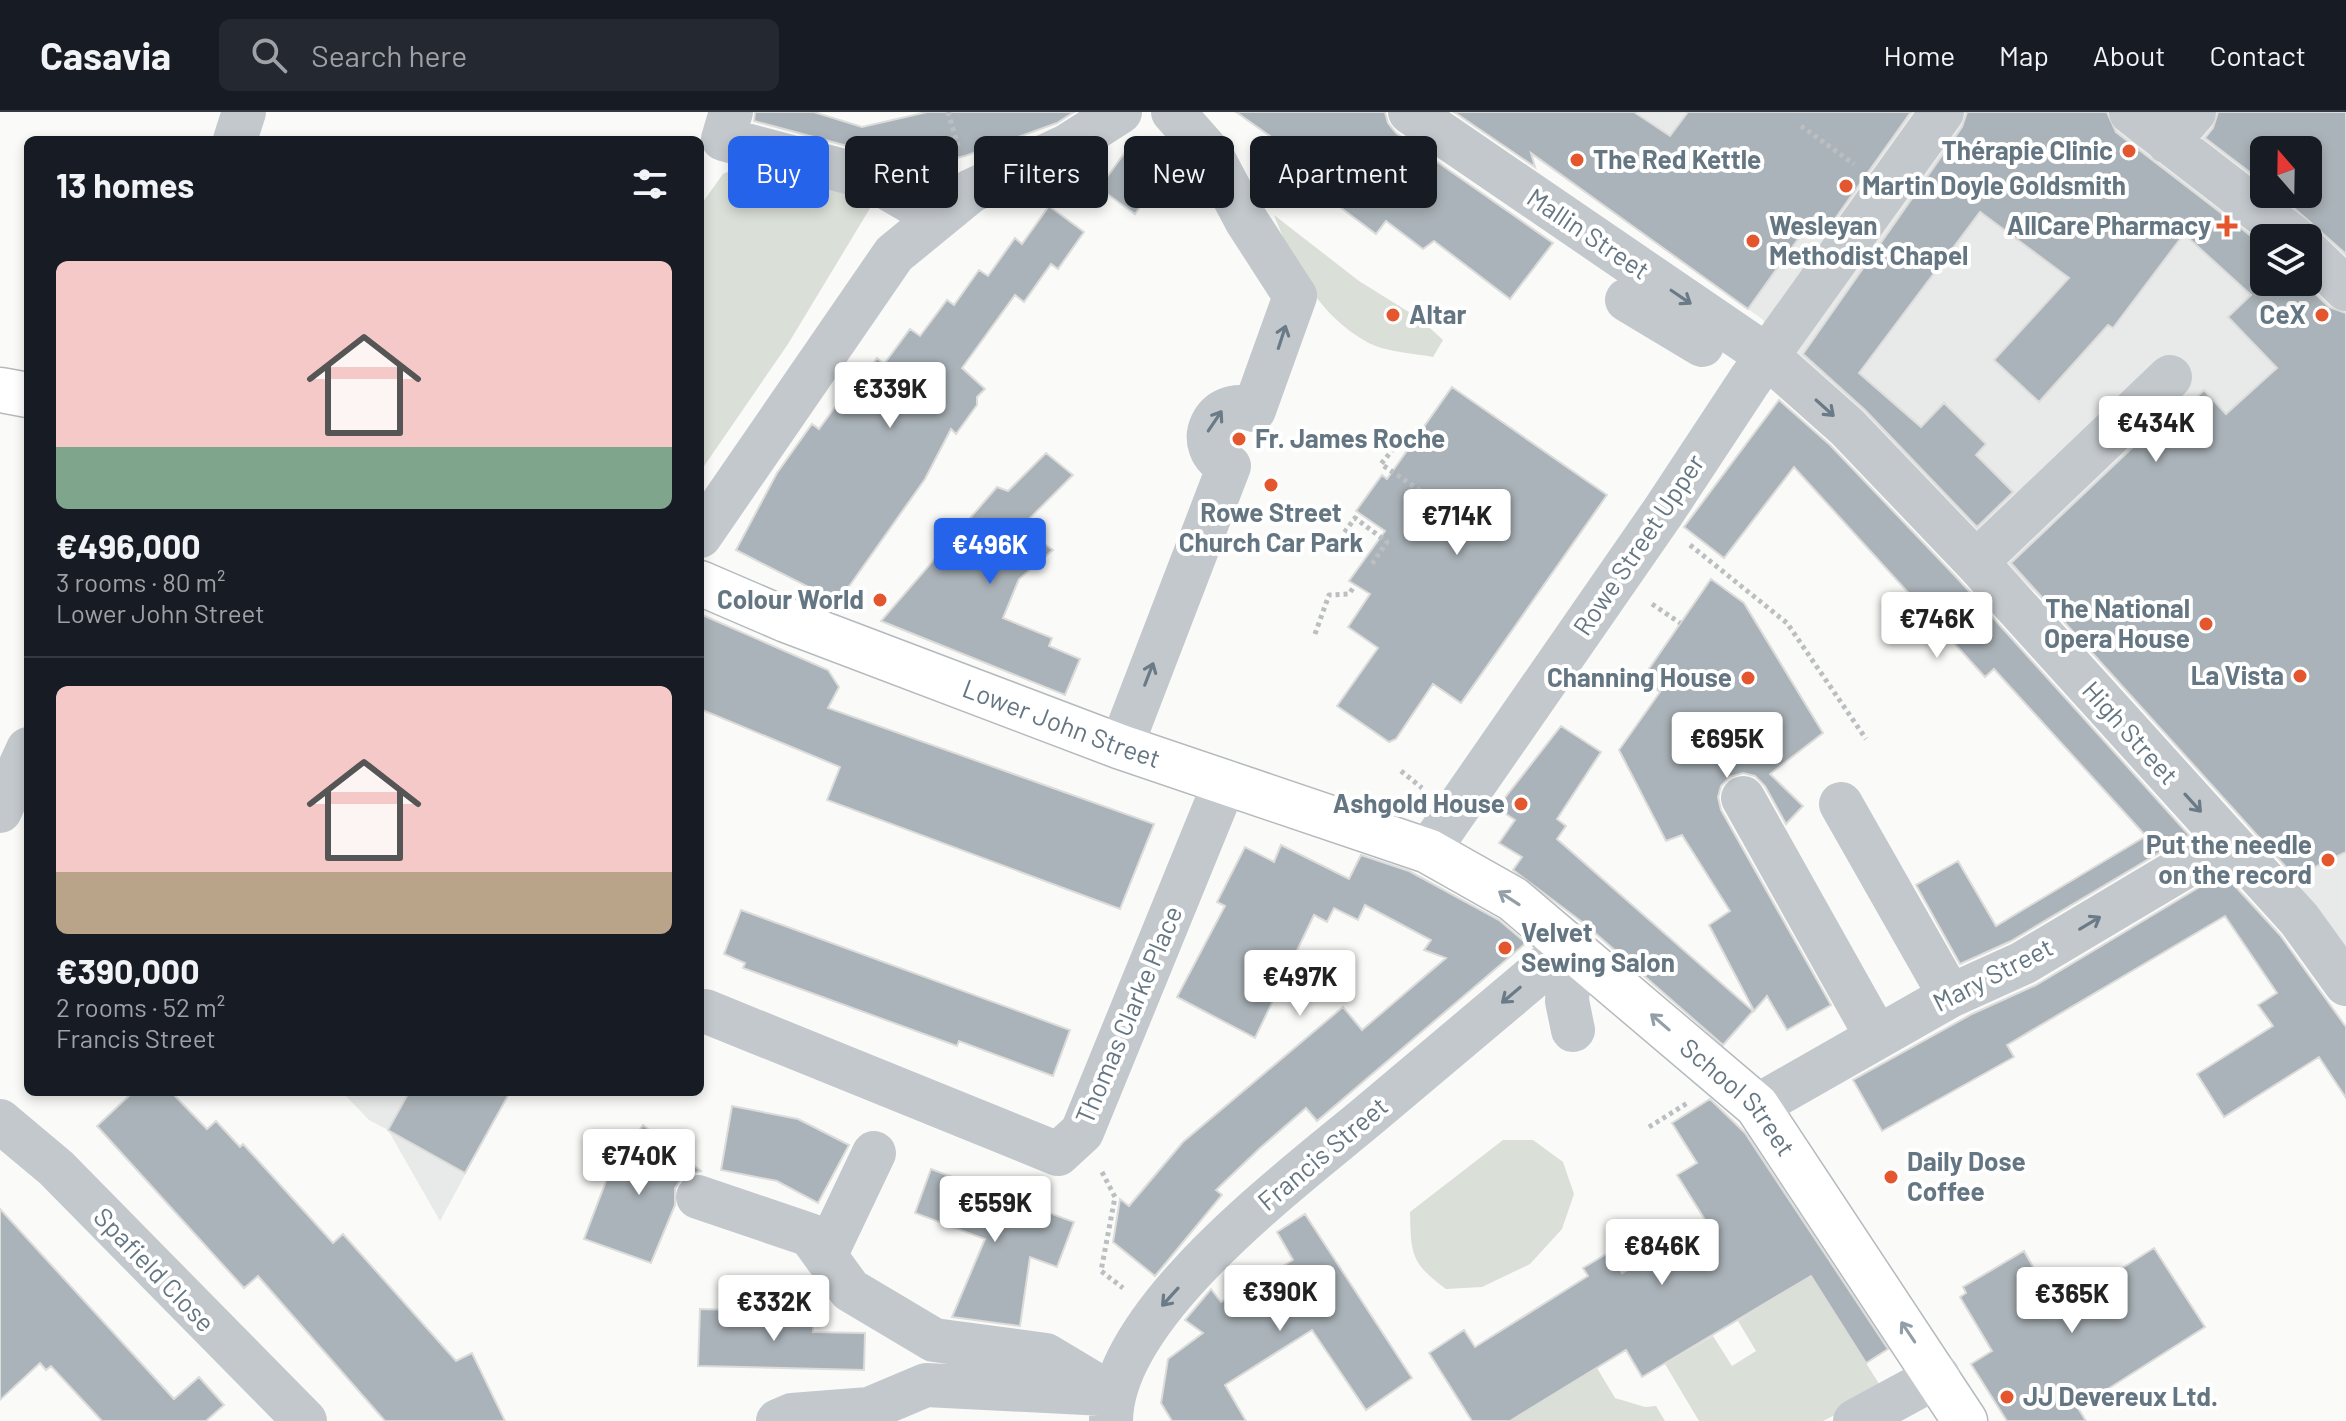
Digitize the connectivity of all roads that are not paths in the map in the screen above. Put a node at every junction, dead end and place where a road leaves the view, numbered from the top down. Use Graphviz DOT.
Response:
graph roads {
  1 [pos="244,112"];
  2 [pos="731,112"];
  3 [pos="1120,112"];
  4 [pos="1173,112"];
  5 [pos="1410,112"];
  6 [pos="1942,112"];
  7 [pos="2131,112"];
  8 [pos="2181,127"];
  9 [pos="236,136"];
  10 [pos="937,217"];
  11 [pos="2280,224"];
  12 [pos="2322,266"];
  13 [pos="2346,289"];
  14 [pos="1627,300"];
  15 [pos="1758,368"];
  16 [pos="2170,377"];
  17 [pos="0,390"];
  18 [pos="24,394"];
  19 [pos="704,530"];
  20 [pos="1976,562"];
  21 [pos="704,585"];
  22 [pos="1121,747"];
  23 [pos="24,758"];
  24 [pos="1225,782"];
  25 [pos="1743,798"];
  26 [pos="1841,804"];
  27 [pos="0,811"];
  28 [pos="2228,841"];
  29 [pos="1428,851"];
  30 [pos="1571,945"];
  31 [pos="2346,984"];
  32 [pos="1950,996"];
  33 [pos="705,1011"];
  34 [pos="1573,1030"];
  35 [pos="1877,1037"];
  36 [pos="1776,1085"];
  37 [pos="0,1121"];
  38 [pos="874,1153"];
  39 [pos="698,1197"];
  40 [pos="825,1256"];
  41 [pos="1938,1376"];
  42 [pos="1111,1408"];
  43 [pos="305,1421"];
  44 [pos="778,1421"];
  45 [pos="1855,1421"];
  46 [pos="1965,1421"];
  1 -- 9 [label="street"];
  2 -- 10 [label="street"];
  3 -- 10 [label="street"];
  22 -- 4 [label="street, one-way"];
  5 -- 15 [label="street, Mallin Street, one-way"];
  6 -- 15 [label="street, Rowe Street Upper"];
  7 -- 8 [label="street"];
  8 -- 11 [label="street"];
  10 -- 19 [label="street"];
  12 -- 13 [label="street"];
  14 -- 15 [label="street"];
  15 -- 20 [label="street, High Street, one-way"];
  15 -- 29 [label="street, Rowe Street Upper"];
  16 -- 20 [label="street"];
  17 -- 18 [label="main road"];
  20 -- 28 [label="street, High Street, one-way"];
  21 -- 22 [label="main road, Lower John Street"];
  22 -- 24 [label="main road, Lower John Street"];
  23 -- 27 [label="street"];
  24 -- 29 [label="main road, Lower John Street"];
  24 -- 33 [label="street, Thomas Clarke Place"];
  25 -- 35 [label="street"];
  26 -- 32 [label="street"];
  28 -- 31 [label="street, High Street"];
  32 -- 28 [label="street, Mary Street, one-way"];
  30 -- 29 [label="main road, School Street, one-way"];
  30 -- 34 [label="street"];
  36 -- 30 [label="main road, School Street, one-way"];
  30 -- 42 [label="street, Francis Street, one-way"];
  32 -- 35 [label="street, Mary Street"];
  35 -- 36 [label="street, Mary Street"];
  41 -- 36 [label="main road, School Street, one-way"];
  37 -- 43 [label="street, Spafield Close"];
  38 -- 40 [label="street"];
  39 -- 40 [label="street"];
  40 -- 42 [label="street"];
  41 -- 45 [label="street"];
  41 -- 46 [label="main road, School Street"];
  42 -- 44 [label="street"];
}
